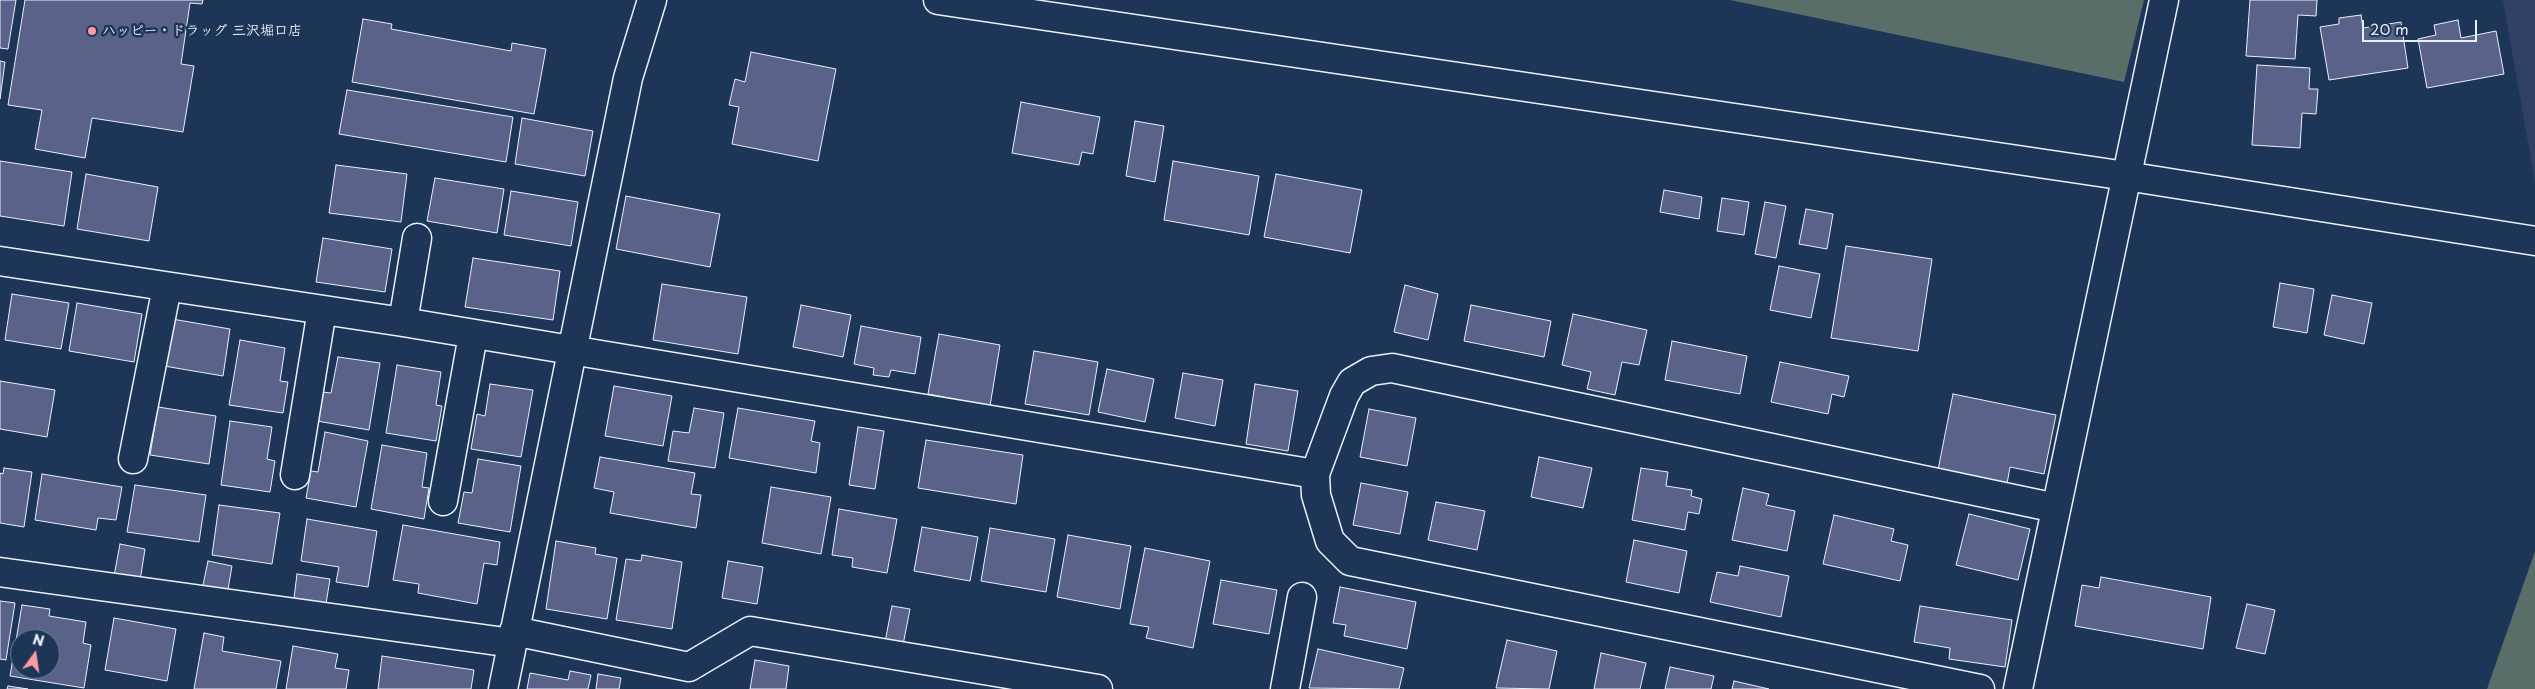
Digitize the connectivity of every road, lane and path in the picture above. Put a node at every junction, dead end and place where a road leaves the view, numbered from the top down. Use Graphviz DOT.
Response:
graph roads {
  1 [pos="652,0"];
  2 [pos="938,0"];
  3 [pos="2164,0"];
  4 [pos="2126,176"];
  5 [pos="416,238"];
  6 [pos="2535,241"];
  7 [pos="0,262"];
  8 [pos="166,286"];
  9 [pos="322,310"];
  10 [pos="403,322"];
  11 [pos="473,335"];
  12 [pos="573,352"];
  13 [pos="133,459"];
  14 [pos="1315,474"];
  15 [pos="295,475"];
  16 [pos="442,501"];
  17 [pos="2056,508"];
  18 [pos="0,572"];
  19 [pos="1302,597"];
  20 [pos="513,637"];
  21 [pos="503,689"];
  22 [pos="1098,689"];
  23 [pos="1285,689"];
  24 [pos="1980,689"];
  25 [pos="2018,689"];
  1 -- 12 [label="street"];
  2 -- 4 [label="street"];
  3 -- 4 [label="street"];
  4 -- 6 [label="street"];
  4 -- 17 [label="street"];
  5 -- 10 [label="street"];
  7 -- 8 [label="street"];
  8 -- 9 [label="street"];
  8 -- 13 [label="street"];
  9 -- 10 [label="street"];
  9 -- 15 [label="street"];
  10 -- 11 [label="street"];
  11 -- 12 [label="street"];
  11 -- 16 [label="street"];
  12 -- 14 [label="street"];
  12 -- 20 [label="street"];
  14 -- 17 [label="street"];
  14 -- 24 [label="street"];
  17 -- 25 [label="street"];
  18 -- 20 [label="street"];
  19 -- 23 [label="street"];
  20 -- 21 [label="street"];
  20 -- 22 [label="street"];
}
